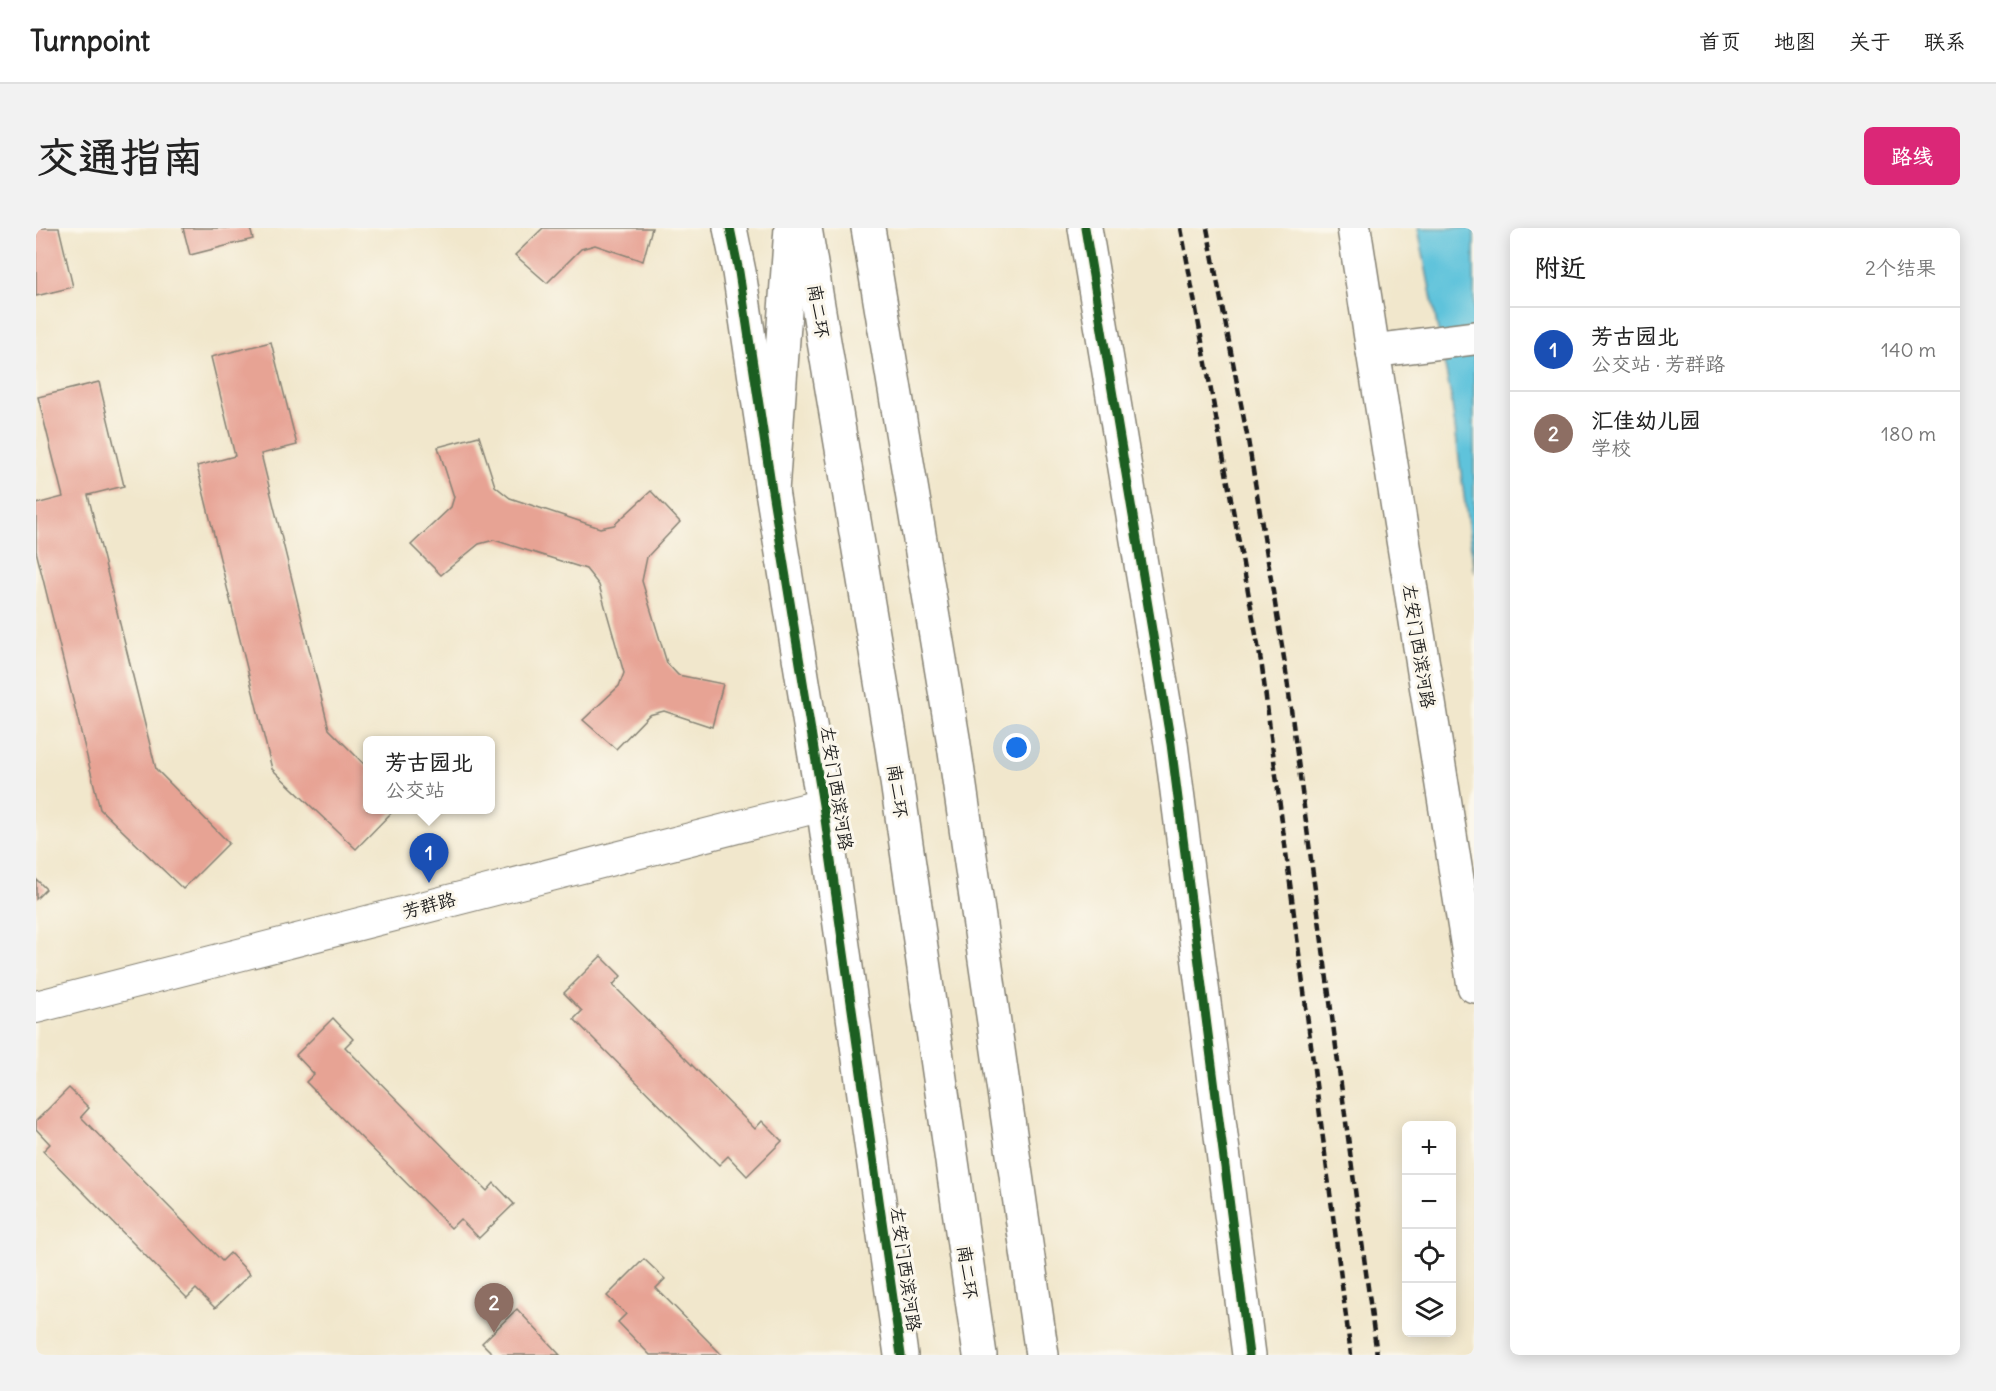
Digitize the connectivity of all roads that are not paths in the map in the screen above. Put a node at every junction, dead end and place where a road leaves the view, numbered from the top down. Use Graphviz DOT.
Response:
graph roads {
  1 [pos="730,228"];
  2 [pos="791,228"];
  3 [pos="805,228"];
  4 [pos="868,228"];
  5 [pos="1085,228"];
  6 [pos="1354,228"];
  7 [pos="1474,338"];
  8 [pos="1373,351"];
  9 [pos="772,491"];
  10 [pos="823,805"];
  11 [pos="1474,986"];
  12 [pos="36,1007"];
  13 [pos="901,1355"];
  14 [pos="980,1355"];
  15 [pos="1042,1355"];
  16 [pos="1249,1355"];
  1 -- 9 [label="main road, 左安门西滨河路"];
  2 -- 9 [label="main road"];
  3 -- 14 [label="main road, 南二环"];
  4 -- 15 [label="main road"];
  5 -- 16 [label="main road"];
  6 -- 8 [label="main road, 左安门西滨河路"];
  7 -- 8 [label="main road"];
  8 -- 11 [label="main road, 左安门西滨河路"];
  9 -- 10 [label="main road, 左安门西滨河路"];
  10 -- 12 [label="street, 芳群路"];
  10 -- 13 [label="main road, 左安门西滨河路"];
}
